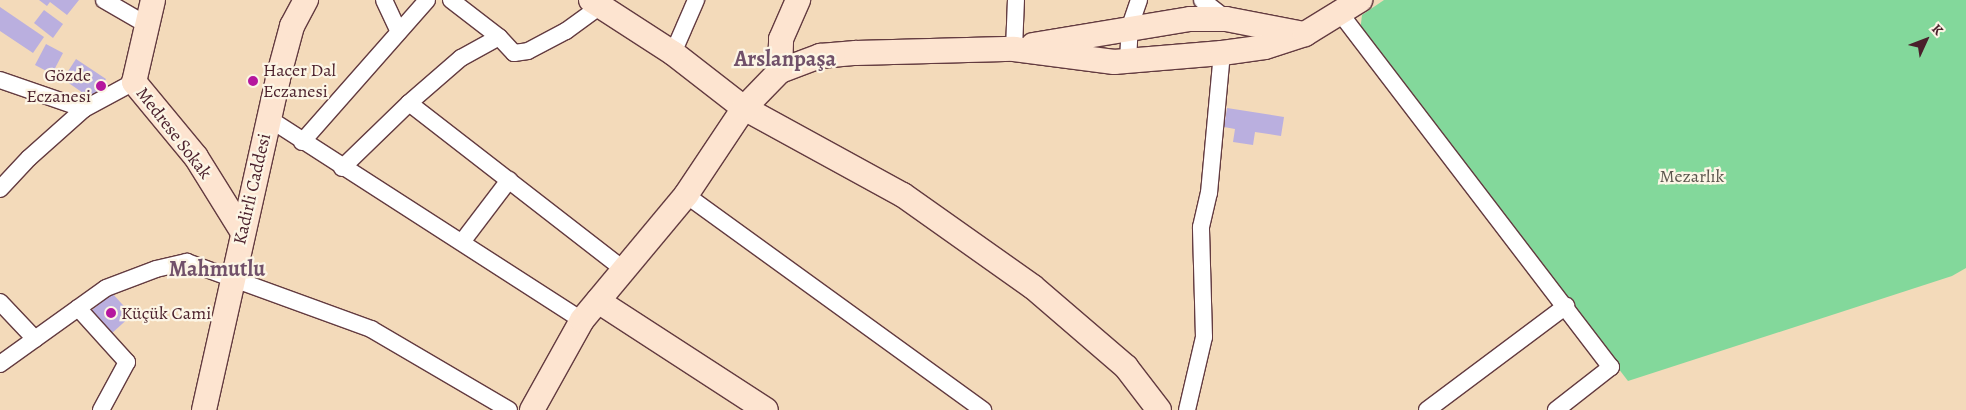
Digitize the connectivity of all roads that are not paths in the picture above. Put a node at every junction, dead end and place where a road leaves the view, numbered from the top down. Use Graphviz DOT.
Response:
graph roads {
  1 [pos="104,0"];
  2 [pos="153,0"];
  3 [pos="306,0"];
  4 [pos="384,0"];
  5 [pos="427,0"];
  6 [pos="451,0"];
  7 [pos="696,0"];
  8 [pos="798,0"];
  9 [pos="1016,0"];
  10 [pos="1139,0"];
  11 [pos="1202,0"];
  12 [pos="1360,0"];
  13 [pos="595,4"];
  14 [pos="1340,13"];
  15 [pos="1226,19"];
  16 [pos="147,25"];
  17 [pos="1130,26"];
  18 [pos="399,32"];
  19 [pos="1305,34"];
  20 [pos="498,37"];
  21 [pos="1014,49"];
  22 [pos="673,53"];
  23 [pos="1222,53"];
  24 [pos="1128,61"];
  25 [pos="780,71"];
  26 [pos="0,80"];
  27 [pos="134,82"];
  28 [pos="409,103"];
  29 [pos="744,108"];
  30 [pos="84,110"];
  31 [pos="268,118"];
  32 [pos="302,142"];
  33 [pos="342,168"];
  34 [pos="509,180"];
  35 [pos="0,189"];
  36 [pos="686,195"];
  37 [pos="242,231"];
  38 [pos="462,242"];
  39 [pos="622,268"];
  40 [pos="232,281"];
  41 [pos="598,301"];
  42 [pos="0,302"];
  43 [pos="1566,306"];
  44 [pos="78,308"];
  45 [pos="582,320"];
  46 [pos="35,339"];
  47 [pos="0,364"];
  48 [pos="101,410"];
  49 [pos="204,410"];
  50 [pos="509,410"];
  51 [pos="532,410"];
  52 [pos="766,410"];
  53 [pos="983,410"];
  54 [pos="1160,410"];
  55 [pos="1187,410"];
  56 [pos="1428,410"];
  57 [pos="1556,410"];
  1 -- 16 [label="street"];
  2 -- 16 [label="main road, Medrese Sokak"];
  3 -- 31 [label="main road, Kadirli Caddesi"];
  4 -- 18 [label="street"];
  5 -- 18 [label="street"];
  6 -- 20 [label="street"];
  7 -- 22 [label="street"];
  8 -- 25 [label="main road"];
  9 -- 21 [label="street"];
  10 -- 17 [label="street"];
  11 -- 15 [label="street"];
  12 -- 14 [label="main road"];
  13 -- 20 [label="street"];
  13 -- 22 [label="main road"];
  14 -- 19 [label="main road"];
  14 -- 43 [label="street"];
  15 -- 17 [label="main road"];
  15 -- 19 [label="main road"];
  16 -- 27 [label="main road, Medrese Sokak"];
  17 -- 21 [label="main road"];
  17 -- 24 [label="street"];
  18 -- 32 [label="street"];
  19 -- 23 [label="main road"];
  20 -- 28 [label="street"];
  21 -- 24 [label="main road"];
  21 -- 25 [label="main road"];
  22 -- 29 [label="main road"];
  23 -- 24 [label="main road"];
  23 -- 55 [label="street"];
  25 -- 29 [label="main road"];
  26 -- 30 [label="street"];
  27 -- 30 [label="street"];
  27 -- 37 [label="main road, Medrese Sokak"];
  28 -- 33 [label="street"];
  28 -- 34 [label="street"];
  29 -- 36 [label="main road"];
  29 -- 54 [label="main road"];
  30 -- 35 [label="street"];
  31 -- 32 [label="street"];
  31 -- 37 [label="main road, Kadirli Caddesi"];
  32 -- 33 [label="street"];
  33 -- 38 [label="street"];
  34 -- 38 [label="street"];
  34 -- 39 [label="street"];
  36 -- 39 [label="main road"];
  36 -- 53 [label="street"];
  37 -- 40 [label="main road, Kadirli Caddesi"];
  38 -- 45 [label="street"];
  39 -- 41 [label="main road"];
  40 -- 44 [label="street"];
  40 -- 49 [label="main road, Kadirli Caddesi"];
  40 -- 50 [label="street"];
  41 -- 45 [label="main road"];
  41 -- 52 [label="main road"];
  42 -- 46 [label="street"];
  43 -- 56 [label="street"];
  43 -- 57 [label="street"];
  44 -- 46 [label="street"];
  44 -- 48 [label="street"];
  45 -- 51 [label="main road"];
  46 -- 47 [label="street"];
}
